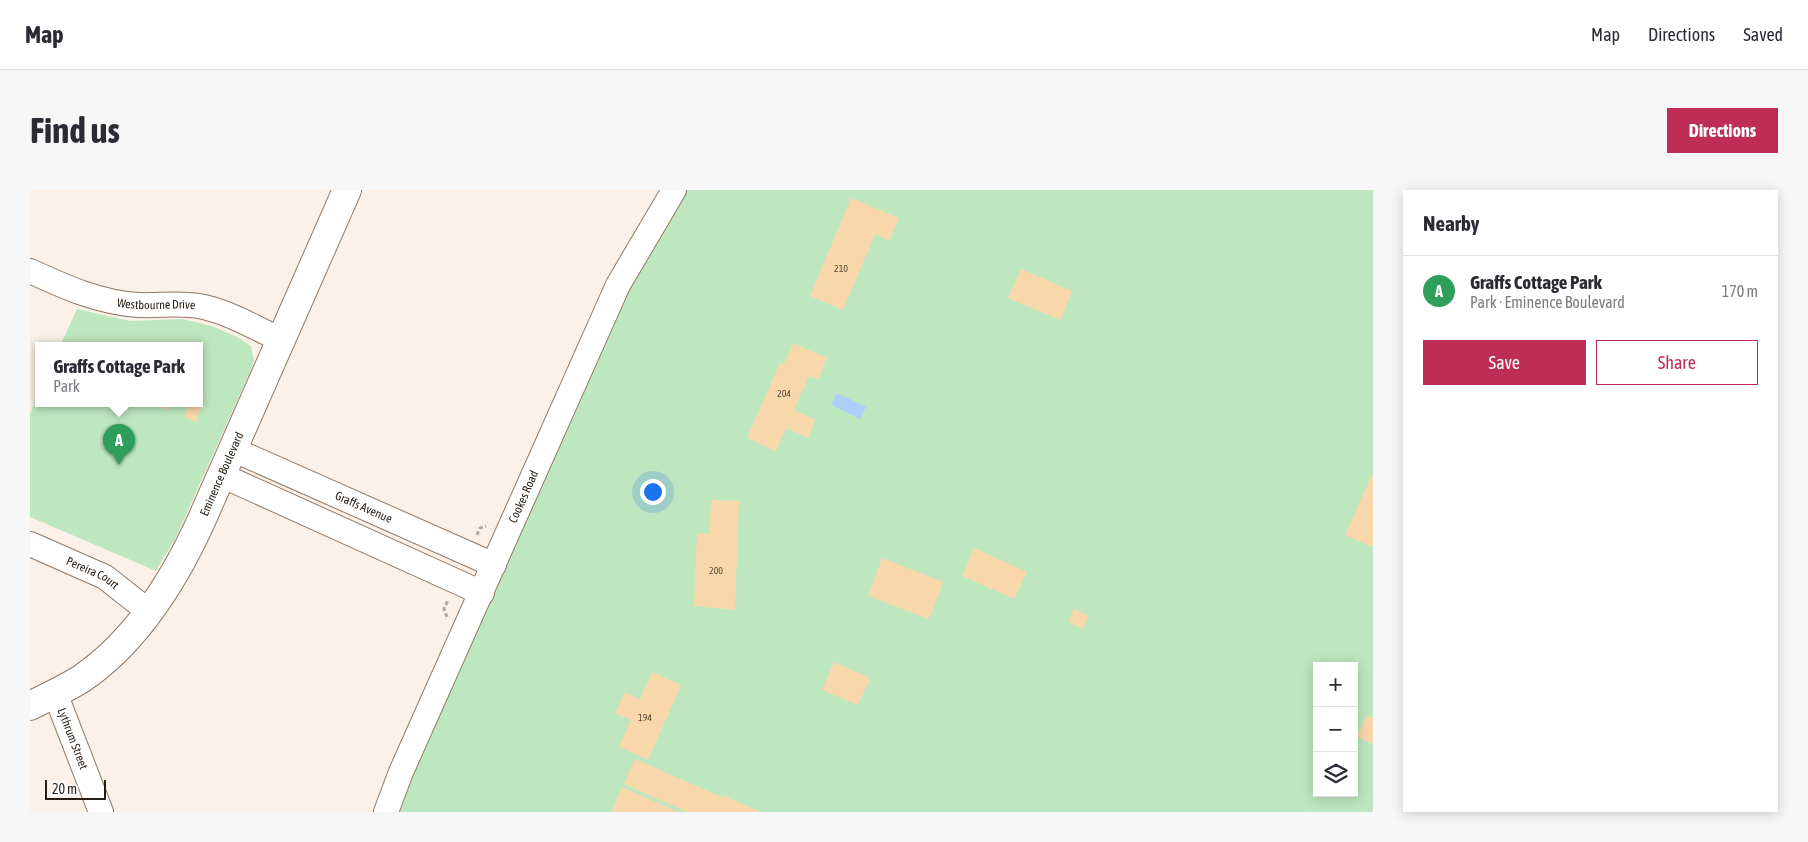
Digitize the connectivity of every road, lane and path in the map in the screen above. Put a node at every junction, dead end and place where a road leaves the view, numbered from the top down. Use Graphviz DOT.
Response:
graph roads {
  1 [pos="347,190"];
  2 [pos="674,190"];
  3 [pos="30,271"];
  4 [pos="281,340"];
  5 [pos="232,448"];
  6 [pos="221,475"];
  7 [pos="30,544"];
  8 [pos="494,565"];
  9 [pos="482,593"];
  10 [pos="148,611"];
  11 [pos="55,693"];
  12 [pos="30,706"];
  13 [pos="102,812"];
  14 [pos="386,812"];
  1 -- 4 [label="street, Eminence Boulevard"];
  2 -- 8 [label="street, Cookes Road"];
  3 -- 4 [label="street, Westbourne Drive"];
  4 -- 5 [label="street, Eminence Boulevard"];
  5 -- 6 [label="street, Eminence Boulevard"];
  5 -- 8 [label="street, Graffs Avenue"];
  6 -- 9 [label="street"];
  6 -- 10 [label="street, Eminence Boulevard"];
  7 -- 10 [label="street, Pereira Court"];
  8 -- 9 [label="street, Cookes Road"];
  9 -- 14 [label="street, Cookes Road"];
  10 -- 11 [label="street, Eminence Boulevard"];
  11 -- 12 [label="street, Eminence Boulevard"];
  11 -- 13 [label="street, Lythrum Street"];
}
